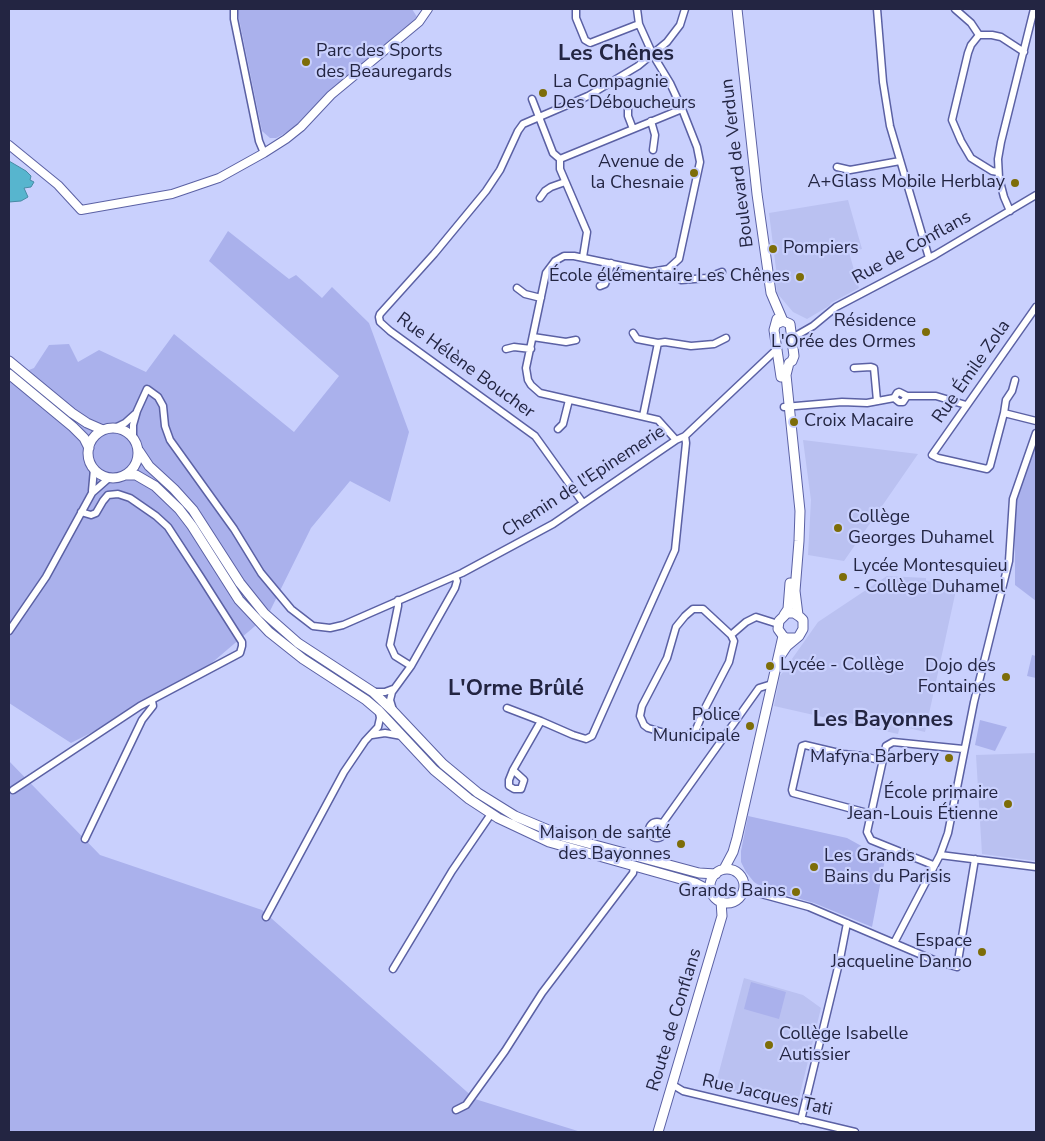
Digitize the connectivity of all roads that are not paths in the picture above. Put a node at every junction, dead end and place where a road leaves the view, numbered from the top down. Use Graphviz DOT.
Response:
graph roads {
  1 [pos="234,9"];
  2 [pos="576,9"];
  3 [pos="637,9"];
  4 [pos="686,9"];
  5 [pos="738,9"];
  6 [pos="877,9"];
  7 [pos="955,9"];
  8 [pos="1034,9"];
  9 [pos="426,11"];
  10 [pos="639,24"];
  11 [pos="979,35"];
  12 [pos="1024,52"];
  13 [pos="653,55"];
  14 [pos="532,99"];
  15 [pos="628,106"];
  16 [pos="682,109"];
  17 [pos="539,118"];
  18 [pos="651,122"];
  19 [pos="633,128"];
  20 [pos="9,146"];
  21 [pos="653,150"];
  22 [pos="264,153"];
  23 [pos="560,159"];
  24 [pos="900,161"];
  25 [pos="837,167"];
  26 [pos="998,172"];
  27 [pos="565,182"];
  28 [pos="1036,195"];
  29 [pos="540,198"];
  30 [pos="1010,211"];
  31 [pos="583,257"];
  32 [pos="929,258"];
  33 [pos="610,263"];
  34 [pos="671,267"];
  35 [pos="722,272"];
  36 [pos="600,286"];
  37 [pos="517,288"];
  38 [pos="541,298"];
  39 [pos="1036,307"];
  40 [pos="783,324"];
  41 [pos="805,330"];
  42 [pos="633,333"];
  43 [pos="533,337"];
  44 [pos="726,338"];
  45 [pos="792,338"];
  46 [pos="576,340"];
  47 [pos="658,343"];
  48 [pos="506,349"];
  49 [pos="531,349"];
  50 [pos="776,350"];
  51 [pos="9,361"];
  52 [pos="763,363"];
  53 [pos="783,364"];
  54 [pos="854,368"];
  55 [pos="9,374"];
  56 [pos="1015,380"];
  57 [pos="569,400"];
  58 [pos="877,401"];
  59 [pos="966,405"];
  60 [pos="786,407"];
  61 [pos="137,411"];
  62 [pos="1004,413"];
  63 [pos="644,416"];
  64 [pos="1036,421"];
  65 [pos="115,428"];
  66 [pos="103,430"];
  67 [pos="558,430"];
  68 [pos="1036,434"];
  69 [pos="133,436"];
  70 [pos="685,436"];
  71 [pos="676,440"];
  72 [pos="89,448"];
  73 [pos="138,451"];
  74 [pos="94,469"];
  75 [pos="126,475"];
  76 [pos="109,478"];
  77 [pos="92,493"];
  78 [pos="583,503"];
  79 [pos="82,512"];
  80 [pos="454,576"];
  81 [pos="398,600"];
  82 [pos="784,615"];
  83 [pos="798,615"];
  84 [pos="778,624"];
  85 [pos="9,631"];
  86 [pos="732,635"];
  87 [pos="783,636"];
  88 [pos="795,638"];
  89 [pos="778,660"];
  90 [pos="411,666"];
  91 [pos="772,684"];
  92 [pos="393,688"];
  93 [pos="373,692"];
  94 [pos="152,700"];
  95 [pos="507,708"];
  96 [pos="378,711"];
  97 [pos="393,711"];
  98 [pos="541,721"];
  99 [pos="371,735"];
  100 [pos="403,737"];
  101 [pos="963,750"];
  102 [pos="884,761"];
  103 [pos="513,770"];
  104 [pos="13,790"];
  105 [pos="491,814"];
  106 [pos="871,814"];
  107 [pos="662,824"];
  108 [pos="737,838"];
  109 [pos="85,839"];
  110 [pos="940,855"];
  111 [pos="975,859"];
  112 [pos="933,865"];
  113 [pos="634,867"];
  114 [pos="1036,868"];
  115 [pos="719,872"];
  116 [pos="739,874"];
  117 [pos="743,890"];
  118 [pos="711,891"];
  119 [pos="721,901"];
  120 [pos="733,902"];
  121 [pos="722,916"];
  122 [pos="266,917"];
  123 [pos="847,923"];
  124 [pos="894,943"];
  125 [pos="393,969"];
  126 [pos="673,1085"];
  127 [pos="456,1110"];
  128 [pos="801,1120"];
  129 [pos="658,1132"];
  130 [pos="855,1132"];
  1 -- 22 [label="street"];
  2 -- 10 [label="street"];
  3 -- 10 [label="street"];
  4 -- 13 [label="street"];
  5 -- 40 [label="main road, Boulevard de Verdun"];
  6 -- 24 [label="street"];
  7 -- 11 [label="street"];
  8 -- 12 [label="street"];
  9 -- 22 [label="street"];
  10 -- 13 [label="street"];
  11 -- 12 [label="street"];
  11 -- 26 [label="street"];
  12 -- 26 [label="street"];
  13 -- 16 [label="street"];
  13 -- 17 [label="street"];
  14 -- 17 [label="street"];
  15 -- 19 [label="street"];
  16 -- 18 [label="street"];
  16 -- 34 [label="street"];
  17 -- 23 [label="street"];
  17 -- 78 [label="street, Rue Hélène Boucher"];
  18 -- 19 [label="street"];
  18 -- 21 [label="street"];
  19 -- 23 [label="street"];
  20 -- 22 [label="street"];
  23 -- 27 [label="street"];
  24 -- 25 [label="street"];
  24 -- 32 [label="street"];
  26 -- 30 [label="street"];
  27 -- 29 [label="street"];
  27 -- 31 [label="street"];
  28 -- 30 [label="street, Rue de Conflans"];
  30 -- 32 [label="street, Rue de Conflans"];
  31 -- 33 [label="street"];
  31 -- 38 [label="street"];
  32 -- 41 [label="street, Rue de Conflans"];
  33 -- 34 [label="street"];
  33 -- 36 [label="street"];
  34 -- 35 [label="street"];
  37 -- 38 [label="street"];
  38 -- 43 [label="street"];
  39 -- 59 [label="street, Rue Émile Zola"];
  40 -- 41 [label="street"];
  40 -- 45 [label="main road"];
  40 -- 50 [label="main road"];
  41 -- 45 [label="street, Rue de Conflans"];
  42 -- 47 [label="street"];
  43 -- 46 [label="street"];
  43 -- 49 [label="street"];
  44 -- 47 [label="street"];
  45 -- 53 [label="main road"];
  47 -- 63 [label="street"];
  48 -- 49 [label="street"];
  49 -- 57 [label="street"];
  50 -- 52 [label="street, Chemin de l'Epinemerie"];
  50 -- 53 [label="main road"];
  51 -- 66 [label="main road"];
  52 -- 53 [label="street"];
  52 -- 70 [label="street, Chemin de l'Epinemerie"];
  53 -- 60 [label="main road"];
  54 -- 58 [label="street"];
  55 -- 72 [label="main road"];
  56 -- 62 [label="street"];
  57 -- 63 [label="street"];
  57 -- 67 [label="street"];
  58 -- 59 [label="street"];
  58 -- 60 [label="street"];
  59 -- 62 [label="street, Rue Émile Zola"];
  60 -- 82 [label="main road"];
  60 -- 83 [label="main road"];
  61 -- 65 [label="street"];
  61 -- 69 [label="street"];
  61 -- 81 [label="street, Chemin de l'Epinemerie"];
  62 -- 64 [label="street"];
  63 -- 71 [label="street"];
  65 -- 66 [label="main road"];
  65 -- 69 [label="main road"];
  66 -- 72 [label="main road"];
  68 -- 101 [label="street"];
  69 -- 73 [label="main road"];
  70 -- 71 [label="street, Chemin de l'Epinemerie"];
  70 -- 98 [label="street"];
  71 -- 78 [label="street, Chemin de l'Epinemerie"];
  72 -- 74 [label="main road"];
  73 -- 75 [label="main road"];
  73 -- 93 [label="main road"];
  74 -- 76 [label="main road"];
  74 -- 77 [label="street"];
  75 -- 76 [label="main road"];
  75 -- 96 [label="main road"];
  76 -- 77 [label="street"];
  77 -- 79 [label="street"];
  78 -- 80 [label="street, Chemin de l'Epinemerie"];
  79 -- 85 [label="street"];
  79 -- 94 [label="street"];
  80 -- 81 [label="street, Chemin de l'Epinemerie"];
  80 -- 90 [label="street"];
  81 -- 90 [label="street"];
  82 -- 83 [label="main road"];
  82 -- 84 [label="main road"];
  83 -- 88 [label="main road"];
  84 -- 86 [label="street"];
  84 -- 87 [label="main road"];
  86 -- 86 [label="street"];
  87 -- 88 [label="main road"];
  87 -- 89 [label="main road"];
  88 -- 89 [label="main road"];
  89 -- 91 [label="main road"];
  90 -- 92 [label="street"];
  91 -- 107 [label="street"];
  91 -- 108 [label="main road"];
  92 -- 93 [label="street"];
  92 -- 97 [label="street"];
  93 -- 97 [label="main road"];
  94 -- 104 [label="street"];
  94 -- 109 [label="street"];
  95 -- 98 [label="street"];
  96 -- 99 [label="street"];
  96 -- 100 [label="main road"];
  97 -- 115 [label="main road"];
  98 -- 103 [label="street"];
  99 -- 100 [label="street"];
  99 -- 122 [label="street"];
  100 -- 105 [label="main road"];
  101 -- 102 [label="street"];
  101 -- 110 [label="street"];
  102 -- 106 [label="street"];
  102 -- 106 [label="street"];
  105 -- 113 [label="main road"];
  105 -- 125 [label="street"];
  106 -- 112 [label="street"];
  108 -- 115 [label="main road"];
  108 -- 116 [label="main road"];
  110 -- 111 [label="street"];
  110 -- 112 [label="street"];
  111 -- 114 [label="street"];
  111 -- 124 [label="street"];
  112 -- 124 [label="street"];
  113 -- 118 [label="main road"];
  113 -- 127 [label="street"];
  115 -- 116 [label="main road"];
  115 -- 118 [label="main road"];
  116 -- 117 [label="main road"];
  117 -- 120 [label="main road"];
  117 -- 123 [label="street"];
  118 -- 119 [label="main road"];
  119 -- 120 [label="main road"];
  119 -- 121 [label="main road, Route de Conflans"];
  120 -- 121 [label="main road, Route de Conflans"];
  121 -- 126 [label="main road, Route de Conflans"];
  123 -- 124 [label="street"];
  123 -- 128 [label="street"];
  126 -- 128 [label="street, Rue Jacques Tati"];
  126 -- 129 [label="main road, Route de Conflans"];
  128 -- 130 [label="street, Rue Jacques Tati"];
}
